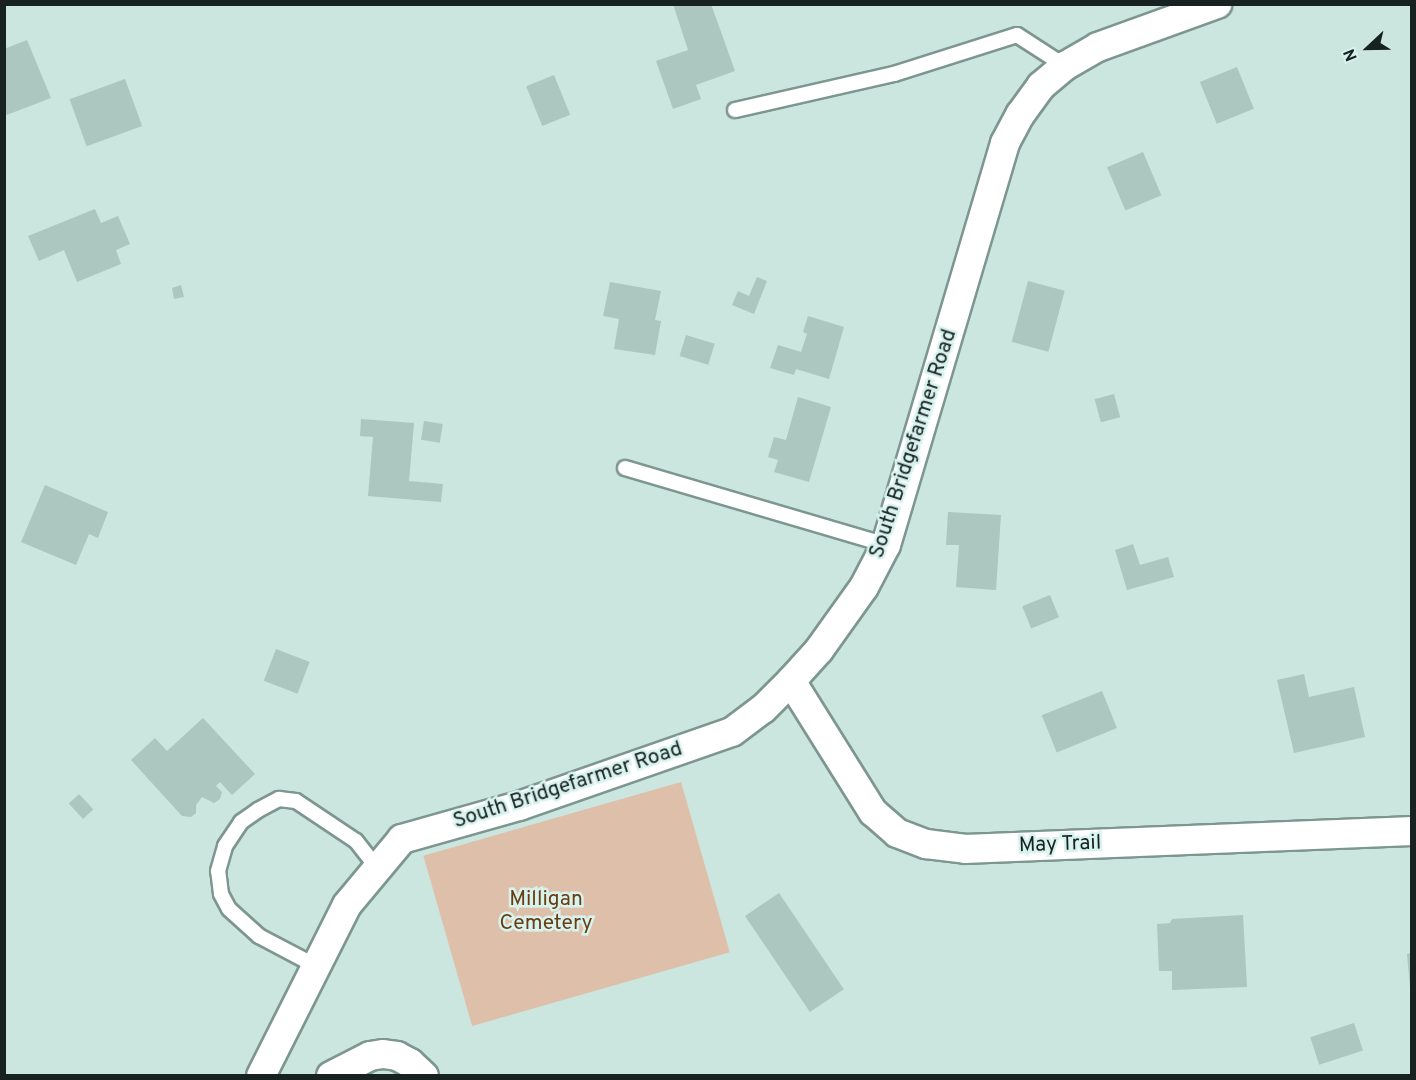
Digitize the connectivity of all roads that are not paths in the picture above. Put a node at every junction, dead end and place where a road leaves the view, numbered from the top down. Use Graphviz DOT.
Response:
graph roads {
  1 [pos="1217,4"];
  2 [pos="1065,66"];
  3 [pos="735,110"];
  4 [pos="625,468"];
  5 [pos="886,545"];
  6 [pos="791,681"];
  7 [pos="1412,831"];
  8 [pos="376,867"];
  9 [pos="314,966"];
  10 [pos="261,1076"];
  11 [pos="331,1076"];
  12 [pos="424,1076"];
  1 -- 2 [label="street, South Bridgefarmer Road"];
  2 -- 3 [label="lane"];
  2 -- 5 [label="street, South Bridgefarmer Road"];
  4 -- 5 [label="lane"];
  5 -- 6 [label="street, South Bridgefarmer Road"];
  6 -- 7 [label="street, May Trail"];
  6 -- 8 [label="street, South Bridgefarmer Road"];
  8 -- 9 [label="street, South Bridgefarmer Road"];
  8 -- 9 [label="lane"];
  9 -- 10 [label="street, South Bridgefarmer Road"];
  11 -- 12 [label="street"];
}
